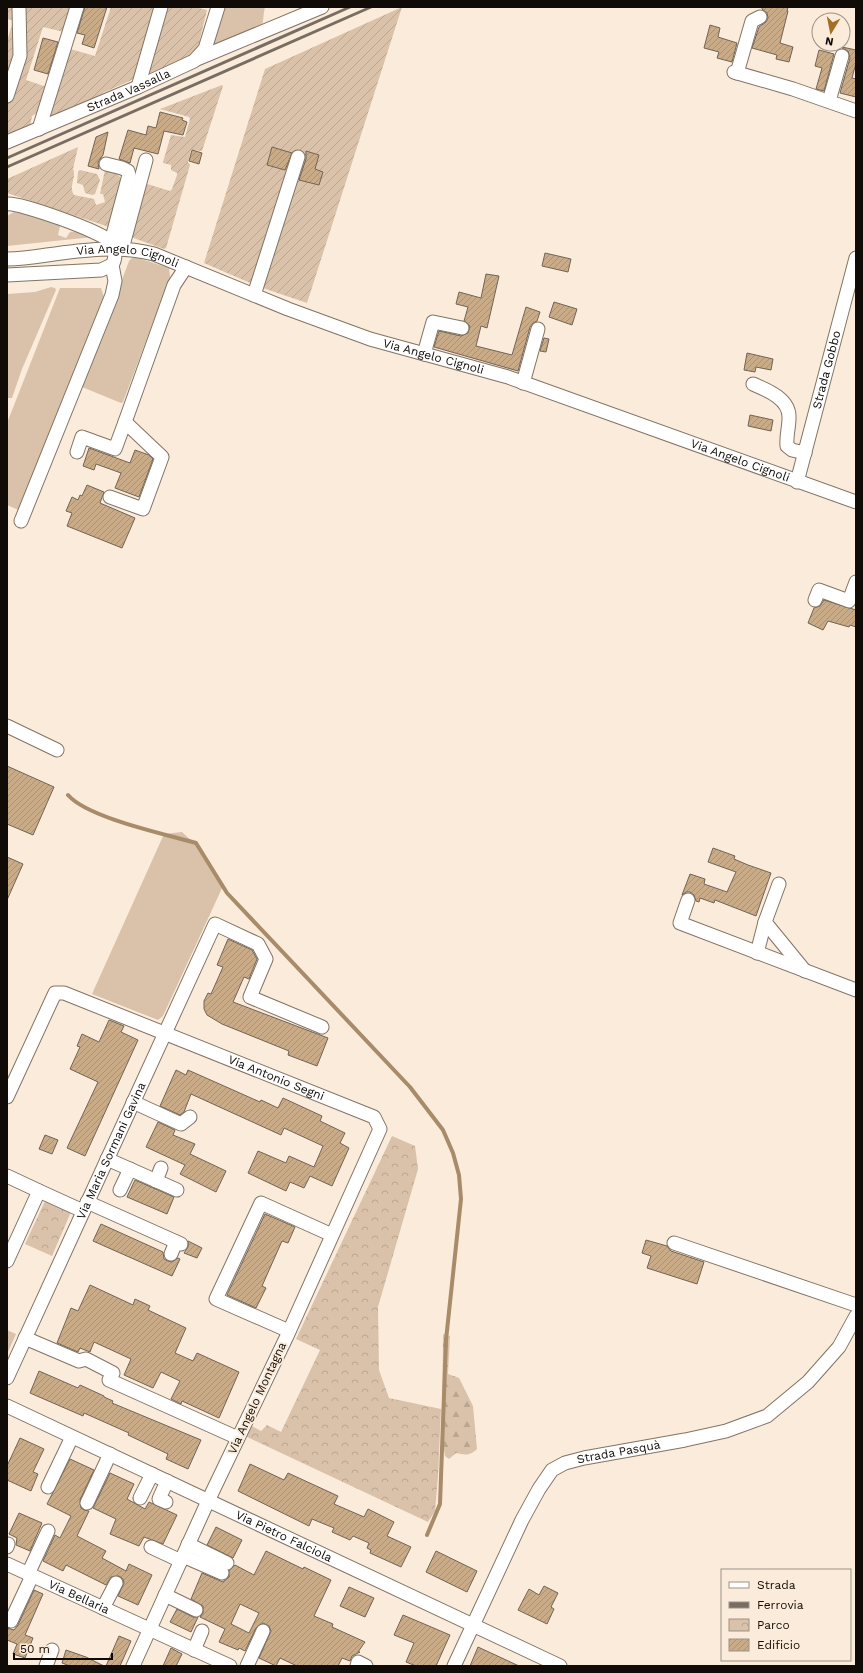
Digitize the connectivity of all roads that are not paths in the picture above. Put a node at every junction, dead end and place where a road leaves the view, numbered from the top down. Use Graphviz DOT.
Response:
graph roads {
  1 [pos="19,7"];
  2 [pos="76,7"];
  3 [pos="161,7"];
  4 [pos="322,7"];
  5 [pos="215,8"];
  6 [pos="760,17"];
  7 [pos="842,56"];
  8 [pos="194,61"];
  9 [pos="138,87"];
  10 [pos="7,96"];
  11 [pos="829,102"];
  12 [pos="856,111"];
  13 [pos="39,129"];
  14 [pos="7,142"];
  15 [pos="298,157"];
  16 [pos="146,160"];
  17 [pos="106,164"];
  18 [pos="7,204"];
  19 [pos="116,247"];
  20 [pos="856,258"];
  21 [pos="7,260"];
  22 [pos="112,265"];
  23 [pos="186,267"];
  24 [pos="7,274"];
  25 [pos="254,295"];
  26 [pos="851,302"];
  27 [pos="462,328"];
  28 [pos="538,329"];
  29 [pos="424,354"];
  30 [pos="523,383"];
  31 [pos="753,384"];
  32 [pos="125,422"];
  33 [pos="77,452"];
  34 [pos="805,453"];
  35 [pos="797,482"];
  36 [pos="110,497"];
  37 [pos="856,502"];
  38 [pos="21,521"];
  39 [pos="856,582"];
  40 [pos="815,600"];
  41 [pos="7,726"];
  42 [pos="57,750"];
  43 [pos="779,884"];
  44 [pos="688,900"];
  45 [pos="765,922"];
  46 [pos="757,953"];
  47 [pos="806,972"];
  48 [pos="856,990"];
  49 [pos="322,1027"];
  50 [pos="165,1032"];
  51 [pos="7,1097"];
  52 [pos="133,1102"];
  53 [pos="190,1117"];
  54 [pos="380,1129"];
  55 [pos="107,1159"];
  56 [pos="161,1168"];
  57 [pos="130,1169"];
  58 [pos="7,1176"];
  59 [pos="156,1181"];
  60 [pos="120,1190"];
  61 [pos="177,1190"];
  62 [pos="39,1191"];
  63 [pos="85,1207"];
  64 [pos="332,1235"];
  65 [pos="674,1243"];
  66 [pos="176,1247"];
  67 [pos="7,1262"];
  68 [pos="856,1305"];
  69 [pos="856,1316"];
  70 [pos="289,1331"];
  71 [pos="25,1338"];
  72 [pos="7,1378"];
  73 [pos="7,1406"];
  74 [pos="72,1437"];
  75 [pos="238,1438"];
  76 [pos="110,1454"];
  77 [pos="152,1474"];
  78 [pos="167,1481"];
  79 [pos="48,1487"];
  80 [pos="140,1498"];
  81 [pos="208,1501"];
  82 [pos="166,1502"];
  83 [pos="87,1503"];
  84 [pos="48,1531"];
  85 [pos="151,1547"];
  86 [pos="184,1554"];
  87 [pos="7,1564"];
  88 [pos="225,1568"];
  89 [pos="30,1575"];
  90 [pos="116,1583"];
  91 [pos="165,1595"];
  92 [pos="103,1608"];
  93 [pos="196,1610"];
  94 [pos="7,1619"];
  95 [pos="473,1625"];
  96 [pos="150,1630"];
  97 [pos="202,1631"];
  98 [pos="263,1631"];
  99 [pos="52,1650"];
  100 [pos="194,1650"];
  101 [pos="46,1666"];
  102 [pos="133,1666"];
  103 [pos="230,1666"];
  104 [pos="247,1666"];
  105 [pos="357,1666"];
  106 [pos="366,1666"];
  107 [pos="454,1666"];
  108 [pos="560,1666"];
  1 -- 10 [label="street"];
  2 -- 13 [label="street"];
  3 -- 9 [label="street"];
  4 -- 8 [label="street"];
  5 -- 8 [label="street, Strada Vassalla"];
  6 -- 11 [label="street"];
  7 -- 11 [label="street"];
  8 -- 9 [label="street, Strada Vassalla"];
  9 -- 13 [label="street, Strada Vassalla"];
  11 -- 12 [label="street"];
  13 -- 14 [label="street, Strada Vassalla"];
  15 -- 25 [label="street"];
  16 -- 19 [label="street"];
  17 -- 19 [label="street"];
  18 -- 19 [label="street"];
  19 -- 21 [label="street, Via Angelo Cignoli"];
  19 -- 22 [label="street"];
  19 -- 23 [label="street, Via Angelo Cignoli"];
  20 -- 26 [label="street, Strada Gobbo"];
  22 -- 24 [label="street"];
  22 -- 38 [label="street"];
  23 -- 25 [label="street, Via Angelo Cignoli"];
  23 -- 32 [label="street"];
  25 -- 29 [label="street, Via Angelo Cignoli"];
  26 -- 34 [label="street, Strada Gobbo"];
  27 -- 29 [label="street"];
  28 -- 30 [label="street"];
  29 -- 30 [label="street, Via Angelo Cignoli"];
  30 -- 35 [label="street, Via Angelo Cignoli"];
  31 -- 34 [label="street"];
  32 -- 33 [label="street"];
  32 -- 36 [label="street"];
  34 -- 35 [label="street, Strada Gobbo"];
  35 -- 37 [label="street, Via Angelo Cignoli"];
  39 -- 40 [label="street"];
  41 -- 42 [label="street"];
  43 -- 45 [label="street"];
  44 -- 46 [label="street"];
  45 -- 46 [label="street"];
  45 -- 47 [label="street"];
  46 -- 47 [label="street"];
  47 -- 48 [label="street"];
  49 -- 50 [label="street, Via Maria Sormani Gavina"];
  50 -- 51 [label="street"];
  50 -- 52 [label="street, Via Maria Sormani Gavina"];
  50 -- 54 [label="street, Via Antonio Segni"];
  52 -- 53 [label="street"];
  52 -- 55 [label="street, Via Maria Sormani Gavina"];
  54 -- 64 [label="street, Via Angelo Montagna"];
  55 -- 57 [label="street"];
  55 -- 63 [label="street, Via Maria Sormani Gavina"];
  56 -- 59 [label="street"];
  57 -- 59 [label="street"];
  57 -- 60 [label="street"];
  58 -- 62 [label="street"];
  59 -- 61 [label="street"];
  62 -- 63 [label="street"];
  62 -- 67 [label="street"];
  63 -- 66 [label="street"];
  63 -- 71 [label="street, Via Maria Sormani Gavina"];
  64 -- 70 [label="street, Via Angelo Montagna"];
  64 -- 70 [label="street"];
  65 -- 68 [label="street"];
  69 -- 95 [label="street, Strada Pasquà"];
  70 -- 75 [label="street, Via Angelo Montagna"];
  71 -- 72 [label="street, Via Maria Sormani Gavina"];
  71 -- 75 [label="street"];
  73 -- 74 [label="street, Via Pietro Falciola"];
  74 -- 76 [label="street, Via Pietro Falciola"];
  74 -- 79 [label="street"];
  75 -- 81 [label="street, Via Angelo Montagna"];
  76 -- 77 [label="street, Via Pietro Falciola"];
  76 -- 83 [label="street"];
  77 -- 78 [label="street, Via Pietro Falciola"];
  77 -- 80 [label="street"];
  78 -- 81 [label="street, Via Pietro Falciola"];
  78 -- 82 [label="street"];
  81 -- 86 [label="street, Via Angelo Montagna"];
  81 -- 95 [label="street, Via Pietro Falciola"];
  84 -- 89 [label="street"];
  85 -- 86 [label="street"];
  86 -- 88 [label="street"];
  86 -- 91 [label="street, Via Angelo Montagna"];
  87 -- 89 [label="street, Via Bellaria"];
  89 -- 92 [label="street, Via Bellaria"];
  89 -- 94 [label="street"];
  90 -- 92 [label="street"];
  91 -- 93 [label="street"];
  91 -- 96 [label="street, Via Angelo Montagna"];
  92 -- 96 [label="street, Via Bellaria"];
  95 -- 107 [label="street, Strada Pasquà"];
  95 -- 108 [label="street, Via Pietro Falciola"];
  96 -- 100 [label="street, Via Bellaria"];
  96 -- 102 [label="street, Via Angelo Montagna"];
  97 -- 100 [label="street"];
  98 -- 104 [label="street"];
  99 -- 101 [label="street"];
  100 -- 103 [label="street, Via Bellaria"];
  105 -- 106 [label="street"];
}
